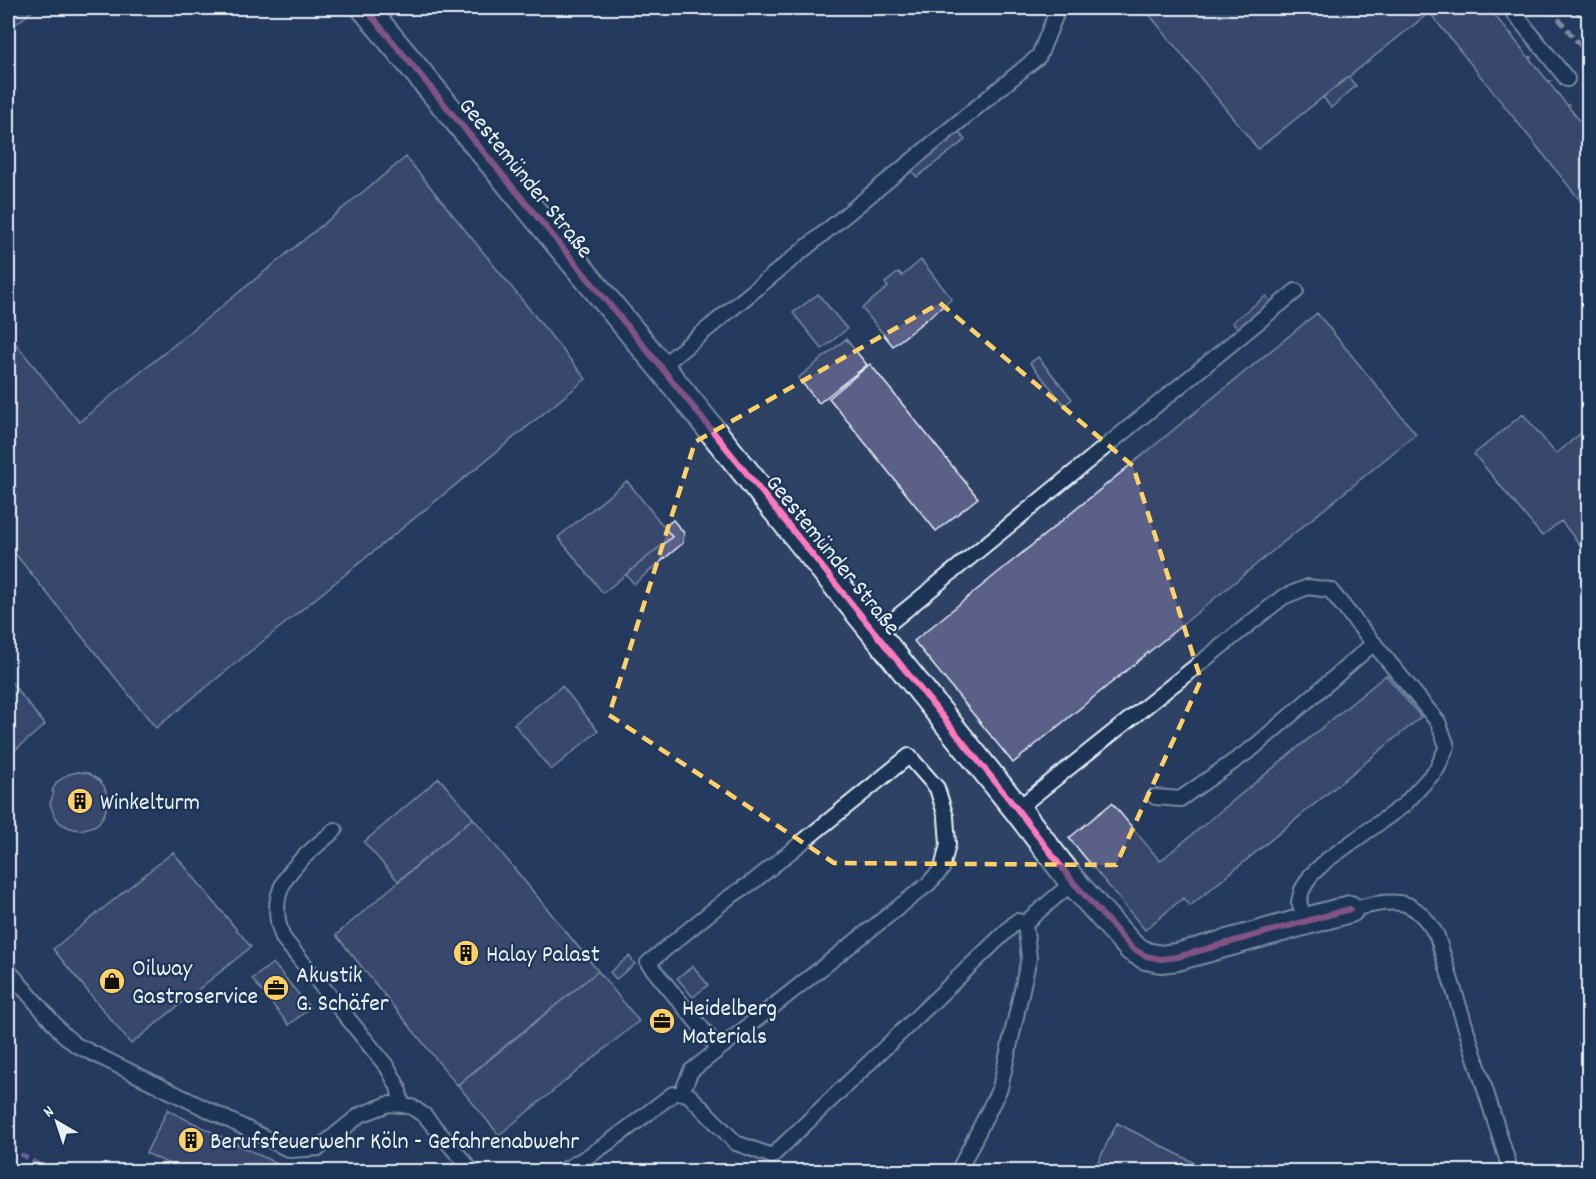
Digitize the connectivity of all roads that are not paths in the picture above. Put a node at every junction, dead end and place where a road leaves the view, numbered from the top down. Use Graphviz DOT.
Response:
graph roads {
  1 [pos="365,8"];
  2 [pos="1056,8"];
  3 [pos="1510,8"];
  4 [pos="1567,80"];
  5 [pos="1296,291"];
  6 [pos="661,367"];
  7 [pos="875,635"];
  8 [pos="1374,643"];
  9 [pos="1155,797"];
  10 [pos="1017,809"];
  11 [pos="335,830"];
  12 [pos="1073,882"];
  13 [pos="1350,909"];
  14 [pos="1305,921"];
  15 [pos="1025,923"];
  16 [pos="8,970"];
  17 [pos="719,1049"];
  18 [pos="682,1092"];
  19 [pos="402,1105"];
  20 [pos="473,1172"];
  21 [pos="560,1172"];
  22 [pos="958,1172"];
  23 [pos="1511,1172"];
  1 -- 6 [label="street, Geestemünder Straße"];
  2 -- 6 [label="lane"];
  3 -- 4 [label="lane"];
  5 -- 7 [label="lane"];
  6 -- 7 [label="street, Geestemünder Straße"];
  7 -- 10 [label="street, Geestemünder Straße"];
  8 -- 9 [label="lane"];
  8 -- 10 [label="lane"];
  8 -- 14 [label="lane"];
  10 -- 12 [label="street, Geestemünder Straße"];
  11 -- 19 [label="lane"];
  12 -- 14 [label="street, Geestemünder Straße"];
  12 -- 15 [label="lane"];
  13 -- 14 [label="street, Geestemünder Straße"];
  13 -- 23 [label="lane"];
  15 -- 18 [label="lane"];
  15 -- 22 [label="lane"];
  16 -- 19 [label="lane"];
  17 -- 17 [label="lane"];
  17 -- 18 [label="lane"];
  18 -- 21 [label="lane"];
  19 -- 20 [label="lane"];
}
